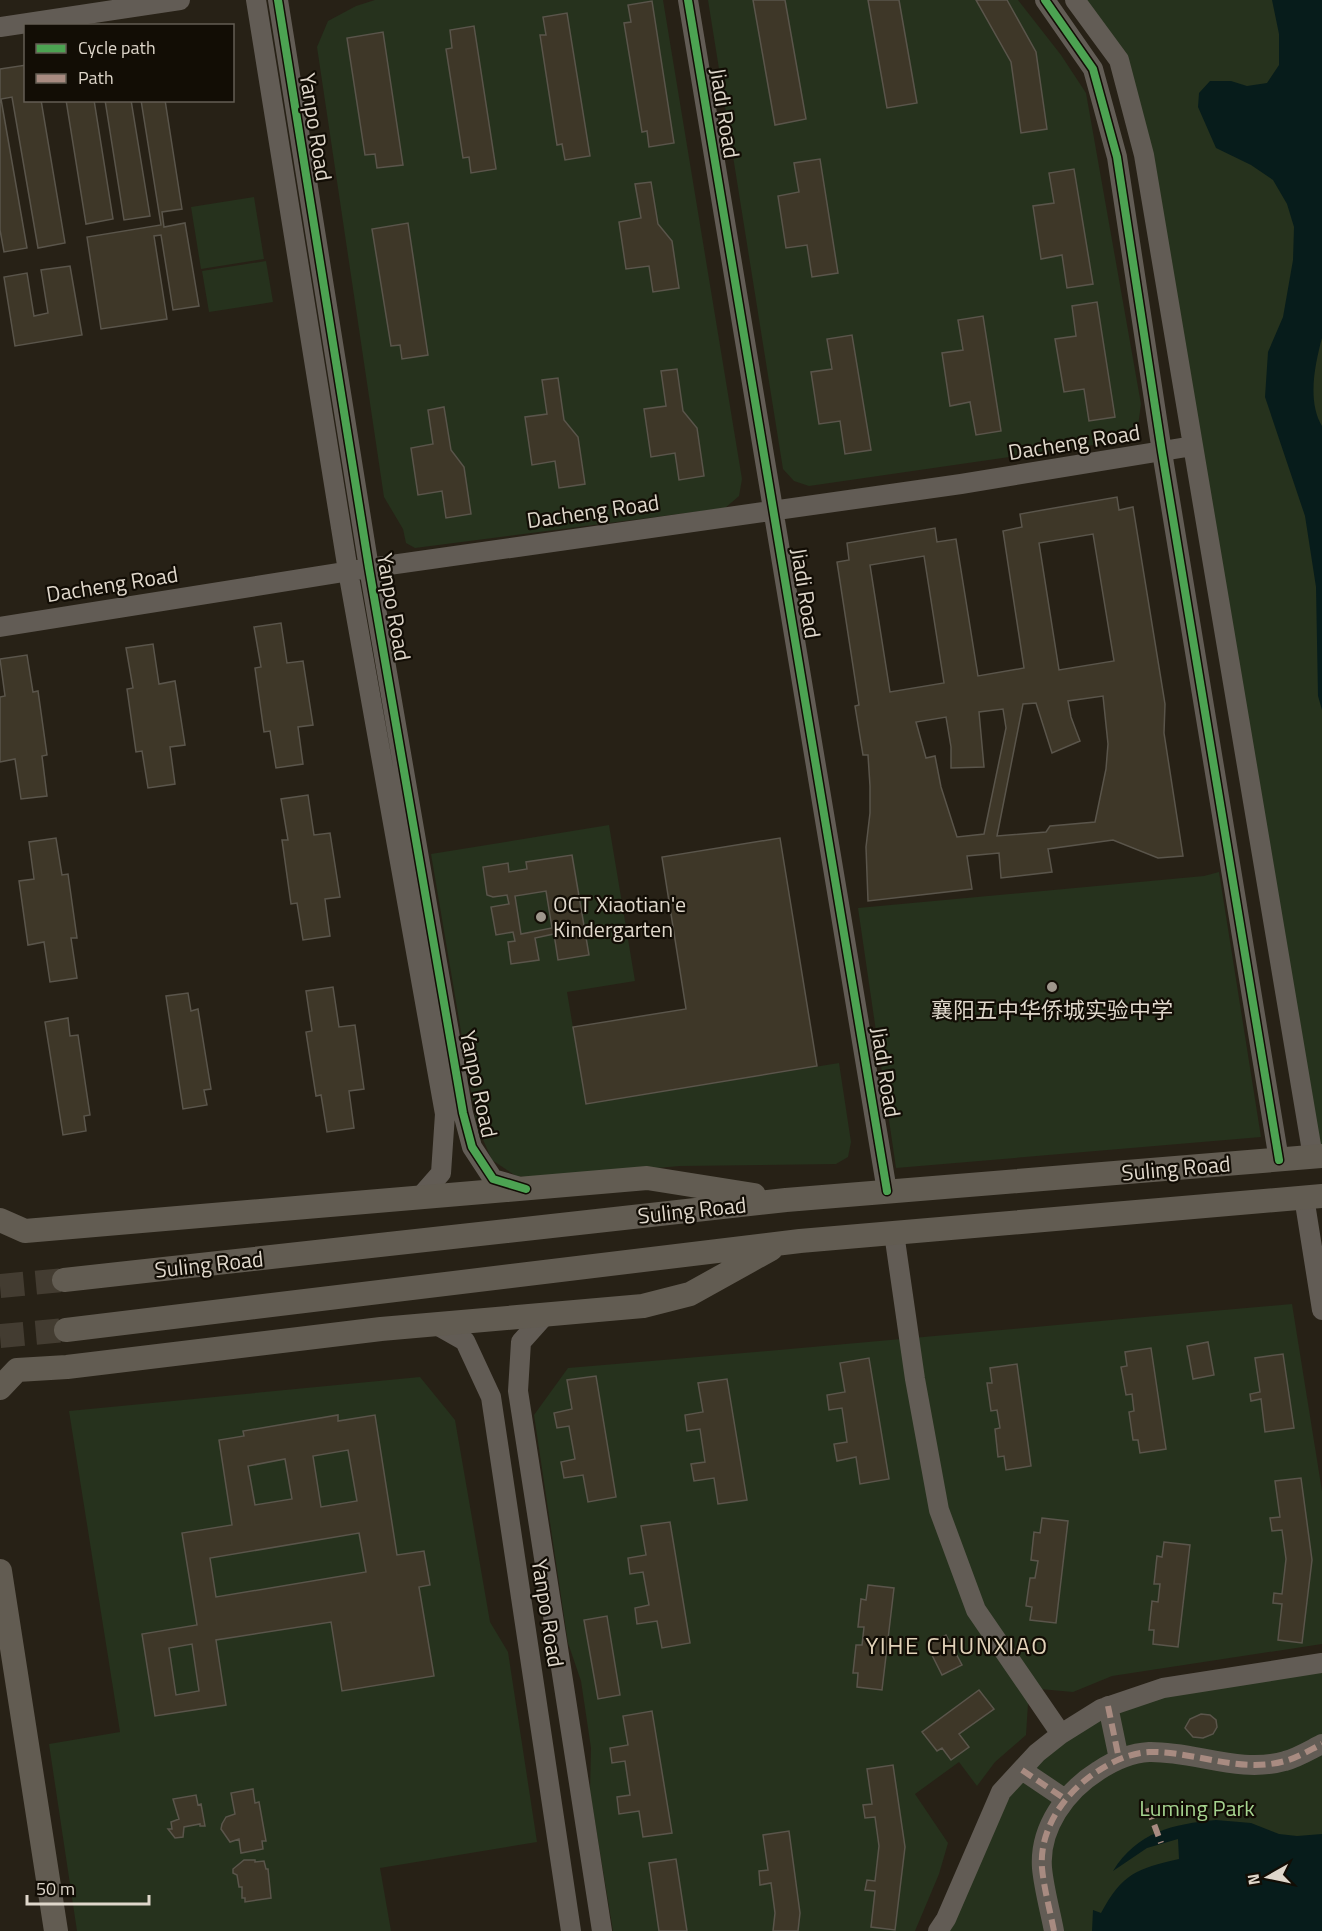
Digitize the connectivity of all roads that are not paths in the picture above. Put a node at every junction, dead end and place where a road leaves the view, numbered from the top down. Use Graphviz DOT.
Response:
graph roads {
  1 [pos="180,0"];
  2 [pos="255,0"];
  3 [pos="278,0"];
  4 [pos="688,0"];
  5 [pos="1045,0"];
  6 [pos="1075,0"];
  7 [pos="0,27"];
  8 [pos="1193,446"];
  9 [pos="1162,452"];
  10 [pos="774,509"];
  11 [pos="369,568"];
  12 [pos="348,571"];
  13 [pos="0,627"];
  14 [pos="1317,1156"];
  15 [pos="1279,1160"];
  16 [pos="526,1189"];
  17 [pos="887,1191"];
  18 [pos="1313,1196"];
  19 [pos="420,1197"];
  20 [pos="786,1200"];
  21 [pos="0,1220"];
  22 [pos="25,1231"];
  23 [pos="894,1233"];
  24 [pos="0,1239"];
  25 [pos="800,1241"];
  26 [pos="64,1280"];
  27 [pos="1322,1310"];
  28 [pos="546,1314"];
  29 [pos="435,1324"];
  30 [pos="66,1330"];
  31 [pos="9,1364"];
  32 [pos="0,1388"];
  33 [pos="0,1570"];
  34 [pos="1322,1663"];
  35 [pos="1108,1706"];
  36 [pos="1061,1734"];
  37 [pos="1322,1744"];
  38 [pos="1119,1759"];
  39 [pos="1022,1770"];
  40 [pos="1065,1799"];
  41 [pos="56,1931"];
  42 [pos="571,1931"];
  43 [pos="602,1931"];
  44 [pos="938,1931"];
  45 [pos="1054,1931"];
  1 -- 7 [label="street"];
  2 -- 12 [label="street, Yanpo Road"];
  3 -- 11 [label="street, Yanpo Road"];
  4 -- 10 [label="street, Jiadi Road"];
  5 -- 9 [label="street"];
  6 -- 8 [label="street"];
  8 -- 9 [label="street, Dacheng Road"];
  8 -- 14 [label="street"];
  9 -- 10 [label="street, Dacheng Road"];
  9 -- 15 [label="street"];
  10 -- 11 [label="street, Dacheng Road"];
  10 -- 17 [label="street, Jiadi Road"];
  11 -- 12 [label="street, Dacheng Road"];
  11 -- 16 [label="street, Yanpo Road"];
  12 -- 13 [label="street, Dacheng Road"];
  12 -- 19 [label="street, Yanpo Road"];
  14 -- 15 [label="main road, Suling Road"];
  15 -- 17 [label="main road, Suling Road"];
  16 -- 19 [label="main road"];
  16 -- 20 [label="main road"];
  17 -- 20 [label="main road, Suling Road"];
  18 -- 23 [label="main road, Suling Road"];
  18 -- 27 [label="street"];
  19 -- 22 [label="main road"];
  20 -- 26 [label="main road, Suling Road"];
  21 -- 22 [label="main road"];
  22 -- 24 [label="main road"];
  23 -- 25 [label="main road, Suling Road"];
  23 -- 36 [label="street"];
  25 -- 28 [label="main road"];
  25 -- 30 [label="main road, Suling Road"];
  28 -- 29 [label="main road"];
  28 -- 43 [label="street, Yanpo Road"];
  29 -- 31 [label="main road"];
  29 -- 42 [label="street, Yanpo Road"];
  31 -- 32 [label="main road"];
  33 -- 41 [label="main road"];
  34 -- 35 [label="street"];
  35 -- 36 [label="street"];
  35 -- 38 [label="street"];
  36 -- 39 [label="street"];
  37 -- 38 [label="street"];
  38 -- 40 [label="street"];
  39 -- 40 [label="street"];
  39 -- 44 [label="street"];
  40 -- 45 [label="street"];
}
